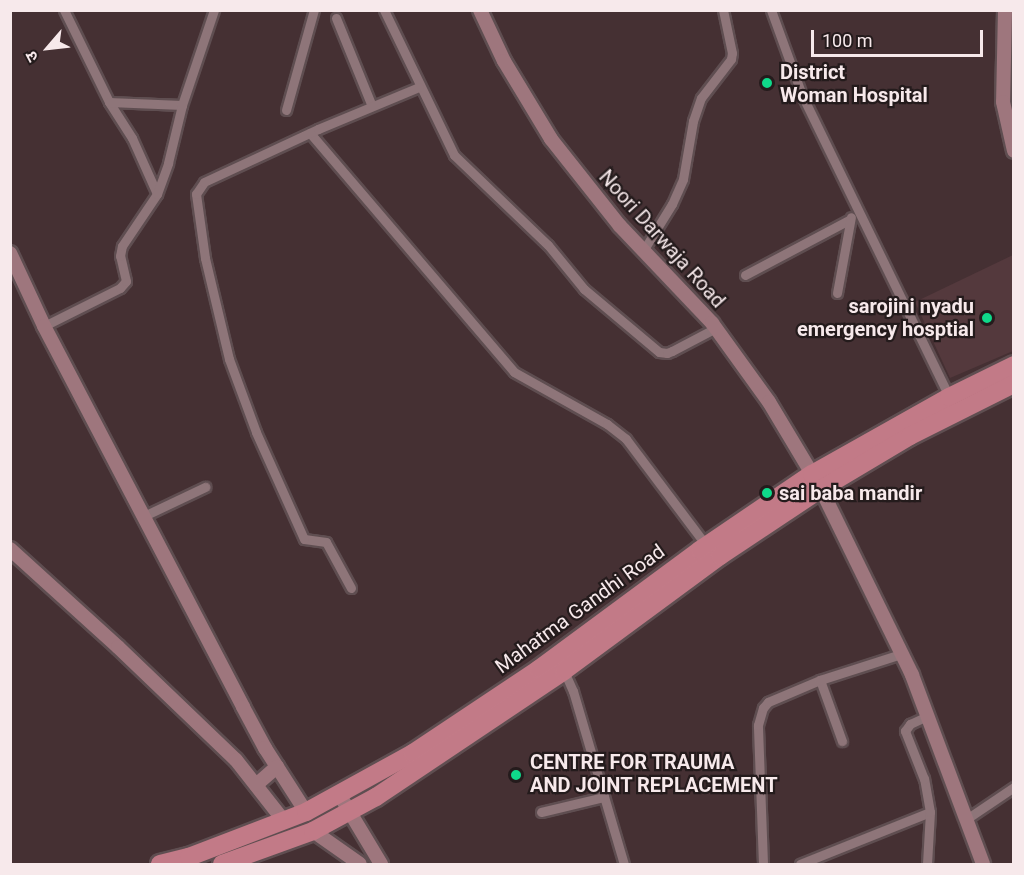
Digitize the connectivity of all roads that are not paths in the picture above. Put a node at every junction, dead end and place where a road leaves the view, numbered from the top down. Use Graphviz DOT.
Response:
graph roads {
  1 [pos="64,10"];
  2 [pos="214,10"];
  3 [pos="314,10"];
  4 [pos="384,10"];
  5 [pos="480,10"];
  6 [pos="723,10"];
  7 [pos="771,10"];
  8 [pos="1005,10"];
  9 [pos="336,18"];
  10 [pos="419,87"];
  11 [pos="109,102"];
  12 [pos="182,105"];
  13 [pos="372,106"];
  14 [pos="286,110"];
  15 [pos="310,133"];
  16 [pos="1014,151"];
  17 [pos="157,194"];
  18 [pos="856,210"];
  19 [pos="849,220"];
  20 [pos="643,250"];
  21 [pos="10,253"];
  22 [pos="745,275"];
  23 [pos="837,293"];
  24 [pos="44,326"];
  25 [pos="716,328"];
  26 [pos="1014,365"];
  27 [pos="1014,384"];
  28 [pos="949,397"];
  29 [pos="816,482"];
  30 [pos="205,487"];
  31 [pos="144,516"];
  32 [pos="706,545"];
  33 [pos="10,549"];
  34 [pos="351,588"];
  35 [pos="901,654"];
  36 [pos="564,671"];
  37 [pos="820,680"];
  38 [pos="927,716"];
  39 [pos="842,741"];
  40 [pos="278,767"];
  41 [pos="256,785"];
  42 [pos="1014,787"];
  43 [pos="339,794"];
  44 [pos="604,797"];
  45 [pos="306,812"];
  46 [pos="349,812"];
  47 [pos="541,812"];
  48 [pos="930,812"];
  49 [pos="965,820"];
  50 [pos="284,821"];
  51 [pos="313,831"];
  52 [pos="160,864"];
  53 [pos="222,864"];
  54 [pos="360,864"];
  55 [pos="381,864"];
  56 [pos="624,864"];
  57 [pos="763,864"];
  58 [pos="800,864"];
  59 [pos="927,864"];
  60 [pos="982,864"];
  1 -- 11 [label="street"];
  2 -- 12 [label="street"];
  3 -- 14 [label="street"];
  4 -- 10 [label="street"];
  5 -- 20 [label="street, Noori Darwaja Road"];
  6 -- 20 [label="street"];
  7 -- 18 [label="street"];
  8 -- 16 [label="street"];
  9 -- 13 [label="street"];
  10 -- 13 [label="street"];
  10 -- 25 [label="street"];
  11 -- 12 [label="street"];
  11 -- 17 [label="street"];
  12 -- 17 [label="street"];
  13 -- 15 [label="street"];
  15 -- 32 [label="street"];
  15 -- 34 [label="street"];
  17 -- 24 [label="street"];
  18 -- 19 [label="street"];
  18 -- 28 [label="street"];
  19 -- 22 [label="street"];
  19 -- 23 [label="street"];
  20 -- 25 [label="street, Noori Darwaja Road"];
  21 -- 24 [label="street"];
  24 -- 31 [label="street"];
  25 -- 29 [label="street, Noori Darwaja Road"];
  26 -- 28 [label="highway, Mahatma Gandhi Road"];
  27 -- 29 [label="highway, Mahatma Gandhi Road"];
  28 -- 29 [label="highway, Mahatma Gandhi Road"];
  29 -- 32 [label="highway, Mahatma Gandhi Road"];
  29 -- 35 [label="street, Noori Darwaja Road"];
  29 -- 36 [label="highway, Mahatma Gandhi Road"];
  30 -- 31 [label="street"];
  31 -- 40 [label="street"];
  32 -- 43 [label="highway, Mahatma Gandhi Road"];
  33 -- 41 [label="street"];
  35 -- 37 [label="street"];
  35 -- 38 [label="street, Noori Darwaja Road"];
  36 -- 44 [label="street"];
  36 -- 46 [label="highway, Mahatma Gandhi Road"];
  37 -- 39 [label="street"];
  37 -- 57 [label="street"];
  38 -- 48 [label="street"];
  38 -- 49 [label="street, Noori Darwaja Road"];
  40 -- 41 [label="street"];
  40 -- 45 [label="street"];
  41 -- 50 [label="street"];
  42 -- 49 [label="street"];
  43 -- 45 [label="highway, Mahatma Gandhi Road"];
  43 -- 46 [label="street"];
  44 -- 47 [label="street"];
  44 -- 56 [label="street"];
  45 -- 50 [label="highway, Mahatma Gandhi Road"];
  46 -- 51 [label="highway, Mahatma Gandhi Road"];
  46 -- 55 [label="street"];
  48 -- 58 [label="street"];
  48 -- 59 [label="street"];
  49 -- 60 [label="street, Noori Darwaja Road"];
  50 -- 52 [label="highway, Mahatma Gandhi Road"];
  51 -- 53 [label="highway, Mahatma Gandhi Road"];
  51 -- 54 [label="street"];
}
